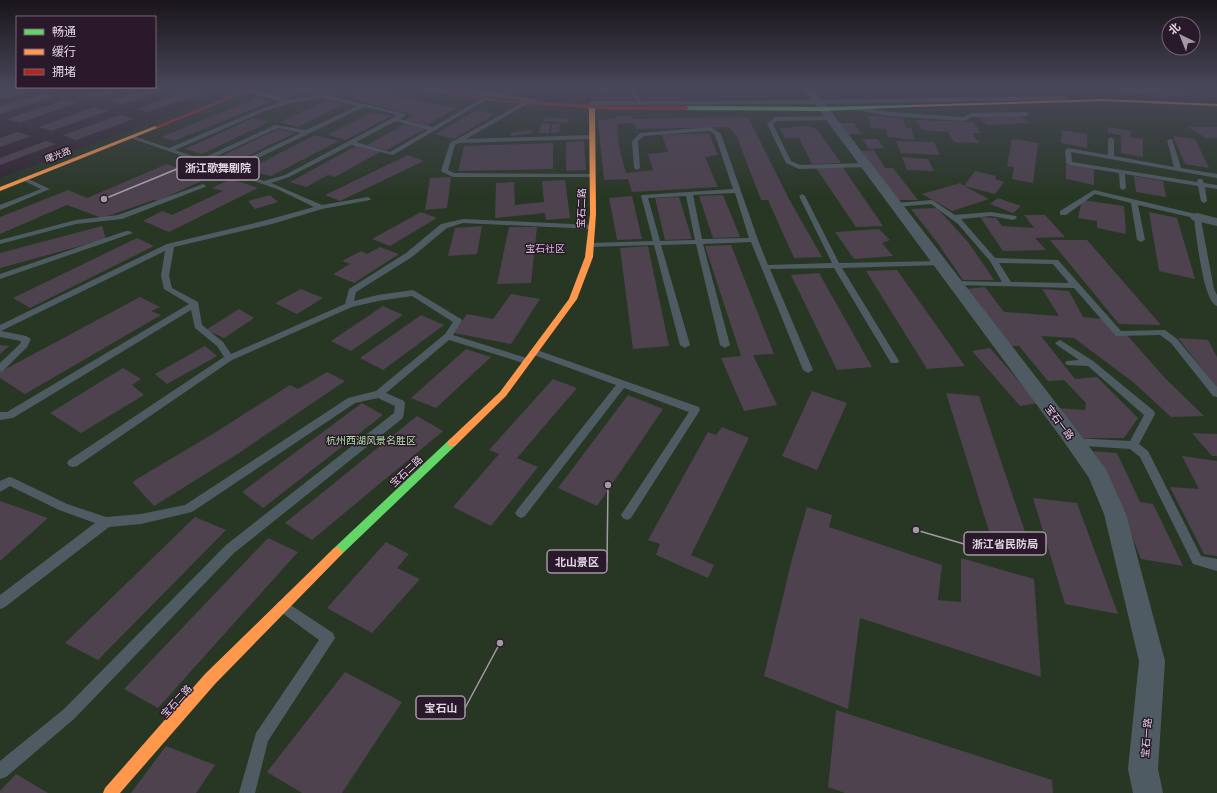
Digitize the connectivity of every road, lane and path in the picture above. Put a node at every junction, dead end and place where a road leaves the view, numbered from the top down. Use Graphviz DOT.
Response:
graph roads {
  1 [pos="141,124"];
  2 [pos="164,124"];
  3 [pos="230,124"];
  4 [pos="323,124"];
  5 [pos="386,124"];
  6 [pos="414,124"];
  7 [pos="442,124"];
  8 [pos="488,124"];
  9 [pos="592,124"];
  10 [pos="770,124"];
  11 [pos="836,124"];
  12 [pos="433,129"];
  13 [pos="306,132"];
  14 [pos="131,137"];
  15 [pos="592,137"];
  16 [pos="1111,140"];
  17 [pos="1170,140"];
  18 [pos="456,142"];
  19 [pos="351,143"];
  20 [pos="82,146"];
  21 [pos="170,150"];
  22 [pos="1111,158"];
  23 [pos="201,161"];
  24 [pos="1137,162"];
  25 [pos="867,165"];
  26 [pos="637,168"];
  27 [pos="1178,169"];
  28 [pos="228,170"];
  29 [pos="1122,171"];
  30 [pos="1198,173"];
  31 [pos="1137,174"];
  32 [pos="593,176"];
  33 [pos="1217,176"];
  34 [pos="24,179"];
  35 [pos="264,183"];
  36 [pos="1201,184"];
  37 [pos="203,186"];
  38 [pos="1217,187"];
  39 [pos="1123,188"];
  40 [pos="0,189"];
  41 [pos="738,191"];
  42 [pos="689,194"];
  43 [pos="802,196"];
  44 [pos="368,199"];
  45 [pos="1134,201"];
  46 [pos="1204,201"];
  47 [pos="896,205"];
  48 [pos="321,207"];
  49 [pos="0,208"];
  50 [pos="1063,213"];
  51 [pos="954,217"];
  52 [pos="1197,217"];
  53 [pos="1013,218"];
  54 [pos="1217,222"];
  55 [pos="592,227"];
  56 [pos="129,233"];
  57 [pos="754,240"];
  58 [pos="1141,240"];
  59 [pos="0,242"];
  60 [pos="699,242"];
  61 [pos="658,243"];
  62 [pos="591,245"];
  63 [pos="170,246"];
  64 [pos="993,260"];
  65 [pos="940,263"];
  66 [pos="837,266"];
  67 [pos="765,268"];
  68 [pos="0,277"];
  69 [pos="955,283"];
  70 [pos="1008,284"];
  71 [pos="1076,286"];
  72 [pos="1217,303"];
  73 [pos="195,304"];
  74 [pos="349,305"];
  75 [pos="0,329"];
  76 [pos="0,334"];
  77 [pos="448,336"];
  78 [pos="1060,342"];
  79 [pos="685,345"];
  80 [pos="725,345"];
  81 [pos="534,352"];
  82 [pos="229,358"];
  83 [pos="527,361"];
  84 [pos="894,361"];
  85 [pos="1070,363"];
  86 [pos="1090,363"];
  87 [pos="0,369"];
  88 [pos="808,370"];
  89 [pos="622,384"];
  90 [pos="379,394"];
  91 [pos="1217,394"];
  92 [pos="0,416"];
  93 [pos="1074,442"];
  94 [pos="1133,445"];
  95 [pos="73,463"];
  96 [pos="0,488"];
  97 [pos="521,513"];
  98 [pos="627,515"];
  99 [pos="106,522"];
  100 [pos="1217,565"];
  101 [pos="0,603"];
  102 [pos="283,606"];
  103 [pos="0,771"];
  104 [pos="110,793"];
  105 [pos="247,793"];
  106 [pos="1148,793"];
  1 -- 20 [label="main road, 曙光路"];
  2 -- 14 [label="main road, 曙光路"];
  3 -- 21 [label="lane"];
  4 -- 13 [label="lane"];
  5 -- 19 [label="lane"];
  6 -- 12 [label="lane"];
  7 -- 12 [label="lane"];
  8 -- 18 [label="lane"];
  9 -- 15 [label="main road, 宝石二路"];
  10 -- 25 [label="lane"];
  11 -- 25 [label="street, 宝石一路"];
  12 -- 19 [label="lane"];
  13 -- 23 [label="lane"];
  13 -- 28 [label="lane"];
  14 -- 21 [label="lane"];
  14 -- 34 [label="main road, 曙光路"];
  15 -- 18 [label="lane"];
  15 -- 32 [label="main road, 宝石二路"];
  16 -- 22 [label="lane"];
  17 -- 27 [label="lane"];
  18 -- 32 [label="lane"];
  19 -- 35 [label="lane"];
  21 -- 23 [label="lane"];
  22 -- 24 [label="lane"];
  22 -- 29 [label="lane"];
  23 -- 28 [label="lane"];
  24 -- 27 [label="lane"];
  24 -- 31 [label="lane"];
  25 -- 47 [label="street, 宝石一路"];
  26 -- 41 [label="lane"];
  27 -- 30 [label="lane"];
  28 -- 35 [label="lane"];
  29 -- 31 [label="lane"];
  29 -- 39 [label="lane"];
  30 -- 33 [label="lane"];
  30 -- 36 [label="lane"];
  31 -- 36 [label="lane"];
  32 -- 55 [label="main road, 宝石二路"];
  34 -- 40 [label="main road, 曙光路"];
  34 -- 49 [label="lane"];
  35 -- 48 [label="lane"];
  36 -- 38 [label="lane"];
  36 -- 46 [label="lane"];
  37 -- 59 [label="lane"];
  41 -- 42 [label="lane"];
  41 -- 57 [label="lane"];
  42 -- 60 [label="lane"];
  42 -- 61 [label="lane"];
  43 -- 66 [label="lane"];
  44 -- 48 [label="lane"];
  45 -- 50 [label="lane"];
  45 -- 52 [label="lane"];
  45 -- 58 [label="lane"];
  47 -- 51 [label="lane"];
  47 -- 65 [label="street, 宝石一路"];
  48 -- 63 [label="lane"];
  51 -- 53 [label="lane"];
  51 -- 64 [label="lane"];
  52 -- 54 [label="street"];
  52 -- 72 [label="lane"];
  55 -- 62 [label="main road, 宝石二路"];
  55 -- 74 [label="lane"];
  56 -- 68 [label="lane"];
  57 -- 60 [label="lane"];
  57 -- 67 [label="lane"];
  60 -- 61 [label="lane"];
  60 -- 80 [label="lane"];
  61 -- 62 [label="lane"];
  61 -- 79 [label="lane"];
  62 -- 81 [label="main road, 宝石二路"];
  63 -- 73 [label="lane"];
  63 -- 75 [label="lane"];
  64 -- 70 [label="lane"];
  64 -- 71 [label="lane"];
  65 -- 66 [label="lane"];
  65 -- 69 [label="street, 宝石一路"];
  66 -- 67 [label="lane"];
  66 -- 84 [label="lane"];
  67 -- 88 [label="lane"];
  69 -- 70 [label="lane"];
  69 -- 93 [label="street, 宝石一路"];
  70 -- 71 [label="lane"];
  71 -- 91 [label="lane"];
  73 -- 82 [label="lane"];
  73 -- 92 [label="lane"];
  74 -- 77 [label="lane"];
  74 -- 82 [label="lane"];
  76 -- 87 [label="lane"];
  77 -- 83 [label="lane"];
  77 -- 90 [label="lane"];
  78 -- 86 [label="lane"];
  81 -- 83 [label="main road, 宝石二路"];
  81 -- 89 [label="lane"];
  82 -- 95 [label="lane"];
  83 -- 102 [label="main road, 宝石二路"];
  85 -- 86 [label="lane"];
  86 -- 94 [label="lane"];
  89 -- 97 [label="lane"];
  89 -- 98 [label="lane"];
  90 -- 99 [label="lane"];
  90 -- 103 [label="lane"];
  93 -- 94 [label="lane"];
  93 -- 106 [label="street, 宝石一路"];
  94 -- 100 [label="lane"];
  96 -- 99 [label="lane"];
  99 -- 101 [label="lane"];
  102 -- 104 [label="main road, 宝石二路"];
  102 -- 105 [label="lane"];
}
